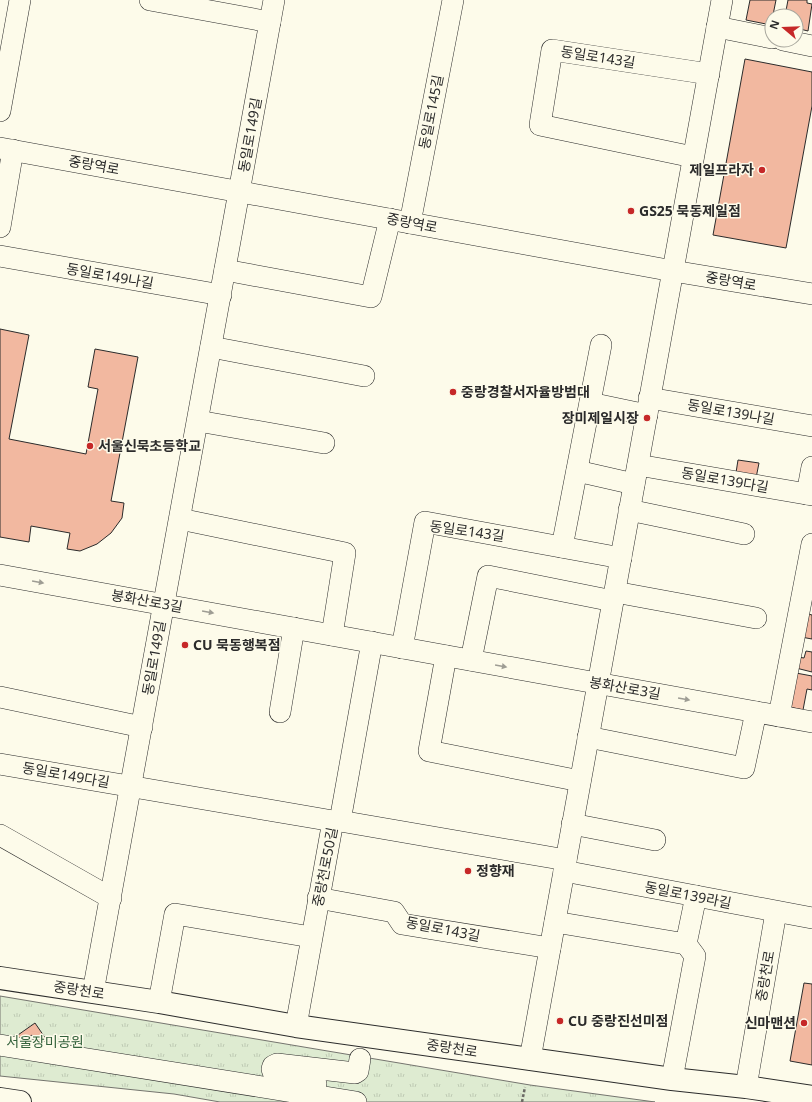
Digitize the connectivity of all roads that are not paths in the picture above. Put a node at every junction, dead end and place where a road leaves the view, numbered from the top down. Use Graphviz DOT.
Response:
graph roads {
  1 [pos="20,0"];
  2 [pos="150,0"];
  3 [pos="274,0"];
  4 [pos="453,0"];
  5 [pos="722,0"];
  6 [pos="270,22"];
  7 [pos="717,27"];
  8 [pos="764,36"];
  9 [pos="5,54"];
  10 [pos="708,74"];
  11 [pos="0,111"];
  12 [pos="6,149"];
  13 [pos="693,157"];
  14 [pos="239,191"];
  15 [pos="400,221"];
  16 [pos="0,227"];
  17 [pos="0,256"];
  18 [pos="225,270"];
  19 [pos="673,271"];
  20 [pos="812,294"];
  21 [pos="221,295"];
  22 [pos="601,345"];
  23 [pos="211,347"];
  24 [pos="364,376"];
  25 [pos="590,403"];
  26 [pos="648,407"];
  27 [pos="198,421"];
  28 [pos="812,426"];
  29 [pos="324,443"];
  30 [pos="812,467"];
  31 [pos="577,471"];
  32 [pos="636,474"];
  33 [pos="809,495"];
  34 [pos="629,510"];
  35 [pos="180,519"];
  36 [pos="744,534"];
  37 [pos="812,544"];
  38 [pos="562,547"];
  39 [pos="621,558"];
  40 [pos="0,575"];
  41 [pos="809,575"];
  42 [pos="614,596"];
  43 [pos="164,604"];
  44 [pos="756,618"];
  45 [pos="294,628"];
  46 [pos="332,635"];
  47 [pos="372,642"];
  48 [pos="402,648"];
  49 [pos="446,656"];
  50 [pos="471,660"];
  51 [pos="598,683"];
  52 [pos="0,697"];
  53 [pos="280,712"];
  54 [pos="756,712"];
  55 [pos="779,716"];
  56 [pos="812,722"];
  57 [pos="142,727"];
  58 [pos="588,737"];
  59 [pos="0,764"];
  60 [pos="580,781"];
  61 [pos="131,786"];
  62 [pos="336,821"];
  63 [pos="572,824"];
  64 [pos="0,835"];
  65 [pos="655,840"];
  66 [pos="565,866"];
  67 [pos="696,896"];
  68 [pos="111,898"];
  69 [pos="318,898"];
  70 [pos="776,912"];
  71 [pos="812,918"];
  72 [pos="554,922"];
  73 [pos="311,937"];
  74 [pos="686,944"];
  75 [pos="550,948"];
  76 [pos="0,978"];
  77 [pos="93,992"];
  78 [pos="159,1002"];
  79 [pos="296,1026"];
  80 [pos="0,1045"];
  81 [pos="360,1059"];
  82 [pos="530,1059"];
  83 [pos="672,1079"];
  84 [pos="746,1088"];
  85 [pos="812,1098"];
  86 [pos="0,1099"];
  87 [pos="20,1102"];
  88 [pos="356,1102"];
  1 -- 9 [label="street"];
  2 -- 6 [label="street"];
  3 -- 6 [label="street, 동일로149길"];
  4 -- 15 [label="street, 동일로145길"];
  5 -- 7 [label="street"];
  6 -- 14 [label="street, 동일로149길"];
  7 -- 8 [label="street"];
  7 -- 10 [label="street"];
  9 -- 11 [label="street"];
  10 -- 13 [label="street"];
  10 -- 13 [label="street, 동일로143길"];
  12 -- 14 [label="street, 중랑역로"];
  12 -- 16 [label="street, 중랑역로"];
  13 -- 19 [label="street"];
  14 -- 15 [label="street, 중랑역로"];
  14 -- 18 [label="street, 동일로149길"];
  15 -- 18 [label="street"];
  15 -- 19 [label="street, 중랑역로"];
  17 -- 21 [label="street, 동일로149나길"];
  18 -- 21 [label="street, 동일로149길"];
  19 -- 20 [label="street, 중랑역로"];
  19 -- 26 [label="street"];
  21 -- 23 [label="street, 동일로149길"];
  22 -- 25 [label="street"];
  23 -- 24 [label="street"];
  23 -- 27 [label="street, 동일로149길"];
  25 -- 26 [label="street"];
  25 -- 31 [label="street"];
  26 -- 28 [label="street, 동일로139나길"];
  26 -- 32 [label="street"];
  27 -- 29 [label="street"];
  27 -- 35 [label="street, 동일로149길"];
  30 -- 33 [label="street"];
  31 -- 32 [label="street"];
  31 -- 38 [label="street"];
  32 -- 33 [label="street, 동일로139다길"];
  32 -- 34 [label="street"];
  34 -- 36 [label="street"];
  34 -- 39 [label="street"];
  35 -- 43 [label="street, 동일로149길"];
  35 -- 46 [label="street"];
  37 -- 41 [label="street"];
  38 -- 39 [label="street, 동일로143길"];
  38 -- 48 [label="street, 동일로143길"];
  39 -- 42 [label="street"];
  40 -- 43 [label="street, 봉화산로3길, one-way"];
  41 -- 55 [label="street"];
  42 -- 44 [label="street"];
  42 -- 50 [label="street"];
  42 -- 51 [label="street"];
  43 -- 45 [label="street, 봉화산로3길, one-way"];
  43 -- 57 [label="street, 동일로149길"];
  45 -- 46 [label="street, 봉화산로3길"];
  45 -- 53 [label="street"];
  46 -- 47 [label="street, 봉화산로3길"];
  47 -- 48 [label="street, 봉화산로3길"];
  47 -- 62 [label="street, 중랑천로50길"];
  48 -- 49 [label="street, 봉화산로3길"];
  49 -- 50 [label="street, 봉화산로3길"];
  49 -- 60 [label="street"];
  50 -- 51 [label="street, 봉화산로3길, one-way"];
  51 -- 54 [label="street, 봉화산로3길, one-way"];
  51 -- 58 [label="street"];
  52 -- 57 [label="street"];
  54 -- 55 [label="street, 봉화산로3길"];
  54 -- 58 [label="street"];
  55 -- 56 [label="street, 봉화산로3길"];
  57 -- 61 [label="street, 동일로149길"];
  58 -- 60 [label="street"];
  59 -- 61 [label="street, 동일로149다길"];
  60 -- 63 [label="street"];
  61 -- 62 [label="street"];
  61 -- 68 [label="street, 동일로149길"];
  62 -- 66 [label="street"];
  62 -- 69 [label="street, 중랑천로50길"];
  63 -- 65 [label="street"];
  63 -- 66 [label="street"];
  64 -- 68 [label="street"];
  66 -- 67 [label="street, 동일로139라길"];
  66 -- 72 [label="street"];
  67 -- 70 [label="street, 동일로139라길"];
  67 -- 74 [label="street"];
  68 -- 77 [label="street, 동일로149길"];
  69 -- 73 [label="street, 중랑천로50길"];
  69 -- 75 [label="street, 동일로143길"];
  70 -- 71 [label="street, 동일로139라길"];
  70 -- 84 [label="street, 중랑천로"];
  72 -- 74 [label="street"];
  72 -- 75 [label="street"];
  73 -- 78 [label="street"];
  73 -- 79 [label="street, 중랑천로50길"];
  74 -- 83 [label="street"];
  75 -- 82 [label="street"];
  76 -- 77 [label="main road, 중랑천로"];
  77 -- 78 [label="main road, 중랑천로"];
  78 -- 79 [label="main road, 중랑천로"];
  79 -- 82 [label="main road, 중랑천로"];
  80 -- 88 [label="street"];
  81 -- 88 [label="street"];
  82 -- 83 [label="main road, 중랑천로"];
  83 -- 84 [label="main road, 중랑천로"];
  84 -- 85 [label="main road, 중랑천로"];
  86 -- 87 [label="main road"];
}
